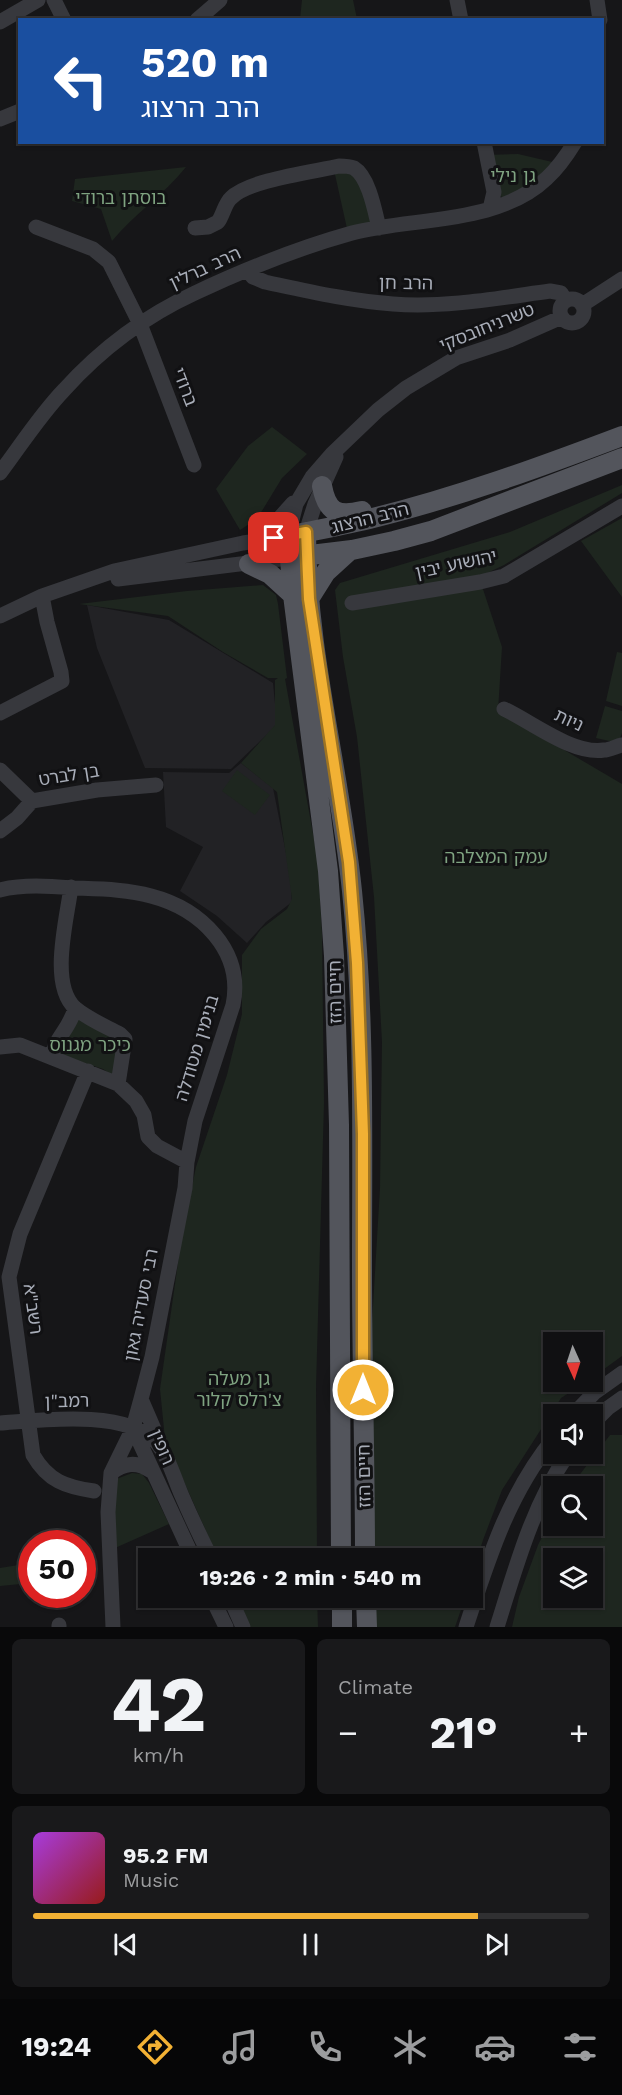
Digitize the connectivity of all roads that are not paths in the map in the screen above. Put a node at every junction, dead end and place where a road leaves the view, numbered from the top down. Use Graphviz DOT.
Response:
graph roads {
  1 [pos="38,0"];
  2 [pos="54,0"];
  3 [pos="220,0"];
  4 [pos="457,0"];
  5 [pos="597,0"];
  6 [pos="207,17"];
  7 [pos="63,18"];
  8 [pos="461,18"];
  9 [pos="600,18"];
  10 [pos="0,22"];
  11 [pos="18,112"];
  12 [pos="0,119"];
  13 [pos="484,144"];
  14 [pos="574,144"];
  15 [pos="493,188"];
  16 [pos="510,201"];
  17 [pos="490,209"];
  18 [pos="36,227"];
  19 [pos="195,228"];
  20 [pos="379,228"];
  21 [pos="247,270"];
  22 [pos="622,279"];
  23 [pos="566,301"];
  24 [pos="582,304"];
  25 [pos="562,317"];
  26 [pos="140,324"];
  27 [pos="622,436"];
  28 [pos="622,458"];
  29 [pos="194,465"];
  30 [pos="0,473"];
  31 [pos="312,489"];
  32 [pos="462,492"];
  33 [pos="622,506"];
  34 [pos="297,534"];
  35 [pos="254,541"];
  36 [pos="352,550"];
  37 [pos="297,557"];
  38 [pos="249,564"];
  39 [pos="42,596"];
  40 [pos="301,597"];
  41 [pos="352,603"];
  42 [pos="0,616"];
  43 [pos="504,709"];
  44 [pos="0,713"];
  45 [pos="622,745"];
  46 [pos="0,770"];
  47 [pos="156,785"];
  48 [pos="32,801"];
  49 [pos="0,831"];
  50 [pos="71,887"];
  51 [pos="0,890"];
  52 [pos="75,1008"];
  53 [pos="0,1047"];
  54 [pos="52,1057"];
  55 [pos="88,1071"];
  56 [pos="118,1084"];
  57 [pos="187,1162"];
  58 [pos="185,1188"];
  59 [pos="5,1278"];
  60 [pos="622,1373"];
  61 [pos="622,1398"];
  62 [pos="141,1399"];
  63 [pos="584,1404"];
  64 [pos="603,1413"];
  65 [pos="105,1420"];
  66 [pos="28,1421"];
  67 [pos="0,1423"];
  68 [pos="133,1428"];
  69 [pos="163,1451"];
  70 [pos="543,1452"];
  71 [pos="562,1464"];
  72 [pos="151,1471"];
  73 [pos="111,1473"];
  74 [pos="94,1491"];
  75 [pos="188,1548"];
  76 [pos="207,1548"];
  77 [pos="341,1548"];
  78 [pos="365,1548"];
  79 [pos="217,1608"];
  80 [pos="234,1608"];
  81 [pos="342,1608"];
  82 [pos="366,1608"];
  83 [pos="113,1627"];
  84 [pos="226,1627"];
  85 [pos="243,1627"];
  86 [pos="342,1627"];
  87 [pos="367,1627"];
  88 [pos="465,1627"];
  89 [pos="497,1627"];
  1 -- 10 [label="street"];
  2 -- 7 [label="street"];
  3 -- 6 [label="street"];
  4 -- 8 [label="street"];
  5 -- 9 [label="street"];
  11 -- 12 [label="street"];
  13 -- 15 [label="street"];
  14 -- 16 [label="street, הרב ברלין"];
  15 -- 16 [label="street"];
  15 -- 17 [label="street"];
  16 -- 17 [label="street, הרב ברלין"];
  17 -- 20 [label="street, הרב ברלין"];
  18 -- 26 [label="street, ברודי"];
  19 -- 20 [label="street"];
  20 -- 21 [label="street, הרב ברלין"];
  21 -- 23 [label="street, הרב חן"];
  21 -- 26 [label="street, הרב ברלין"];
  22 -- 24 [label="street"];
  23 -- 24 [label="street"];
  23 -- 25 [label="street"];
  24 -- 25 [label="street"];
  25 -- 31 [label="street, טשרניחובסקי"];
  26 -- 29 [label="street, ברודי"];
  26 -- 30 [label="street, הרב ברלין"];
  27 -- 32 [label="main road, הרב הרצוג"];
  28 -- 36 [label="main road, הרב הרצוג"];
  31 -- 32 [label="main road"];
  31 -- 34 [label="street, טשרניחובסקי"];
  31 -- 35 [label="street"];
  32 -- 34 [label="main road, הרב הרצוג"];
  33 -- 41 [label="street, יהושוע יבין"];
  34 -- 35 [label="street, הרב הרצוג"];
  34 -- 37 [label="main road, חיים הזז"];
  35 -- 39 [label="street, הרב הרצוג"];
  36 -- 37 [label="main road, הרב הרצוג"];
  36 -- 40 [label="main road"];
  37 -- 38 [label="street, הרב הרצוג"];
  37 -- 40 [label="main road, חיים הזז"];
  38 -- 39 [label="street, הרב הרצוג"];
  38 -- 40 [label="main road"];
  39 -- 42 [label="street, הרב הרצוג"];
  39 -- 44 [label="street"];
  40 -- 77 [label="main road, חיים הזז"];
  40 -- 78 [label="main road, חיים הזז"];
  43 -- 45 [label="street, ניות"];
  46 -- 48 [label="street"];
  47 -- 48 [label="street, בן לברט"];
  48 -- 49 [label="street, בן לברט"];
  50 -- 51 [label="street, בנימין מטודלה"];
  50 -- 52 [label="street"];
  50 -- 57 [label="street, בנימין מטודלה"];
  52 -- 54 [label="street"];
  52 -- 56 [label="street"];
  53 -- 54 [label="street"];
  54 -- 55 [label="street"];
  55 -- 56 [label="street"];
  55 -- 59 [label="street, רשב\"א"];
  56 -- 57 [label="street"];
  57 -- 58 [label="street, בנימין מטודלה"];
  58 -- 62 [label="street, רבי סעדיה גאון"];
  59 -- 66 [label="street, רשב\"א"];
  60 -- 63 [label="street"];
  61 -- 64 [label="street"];
  62 -- 65 [label="street"];
  62 -- 68 [label="street, רבי סעדיה גאון"];
  62 -- 69 [label="street"];
  65 -- 66 [label="street, רמב\"ן"];
  65 -- 68 [label="street, רמב\"ן"];
  66 -- 67 [label="street, רמב\"ן"];
  66 -- 74 [label="street, רשב\"א"];
  68 -- 69 [label="street, רופין"];
  68 -- 72 [label="street, רופין"];
  68 -- 73 [label="street, רבי סעדיה גאון"];
  69 -- 76 [label="street, רופין"];
  70 -- 88 [label="street"];
  71 -- 89 [label="street"];
  72 -- 73 [label="street"];
  72 -- 75 [label="street, רופין"];
  73 -- 83 [label="street"];
  79 -- 84 [label="street"];
  80 -- 85 [label="street"];
  81 -- 86 [label="main road"];
  82 -- 87 [label="main road"];
}
